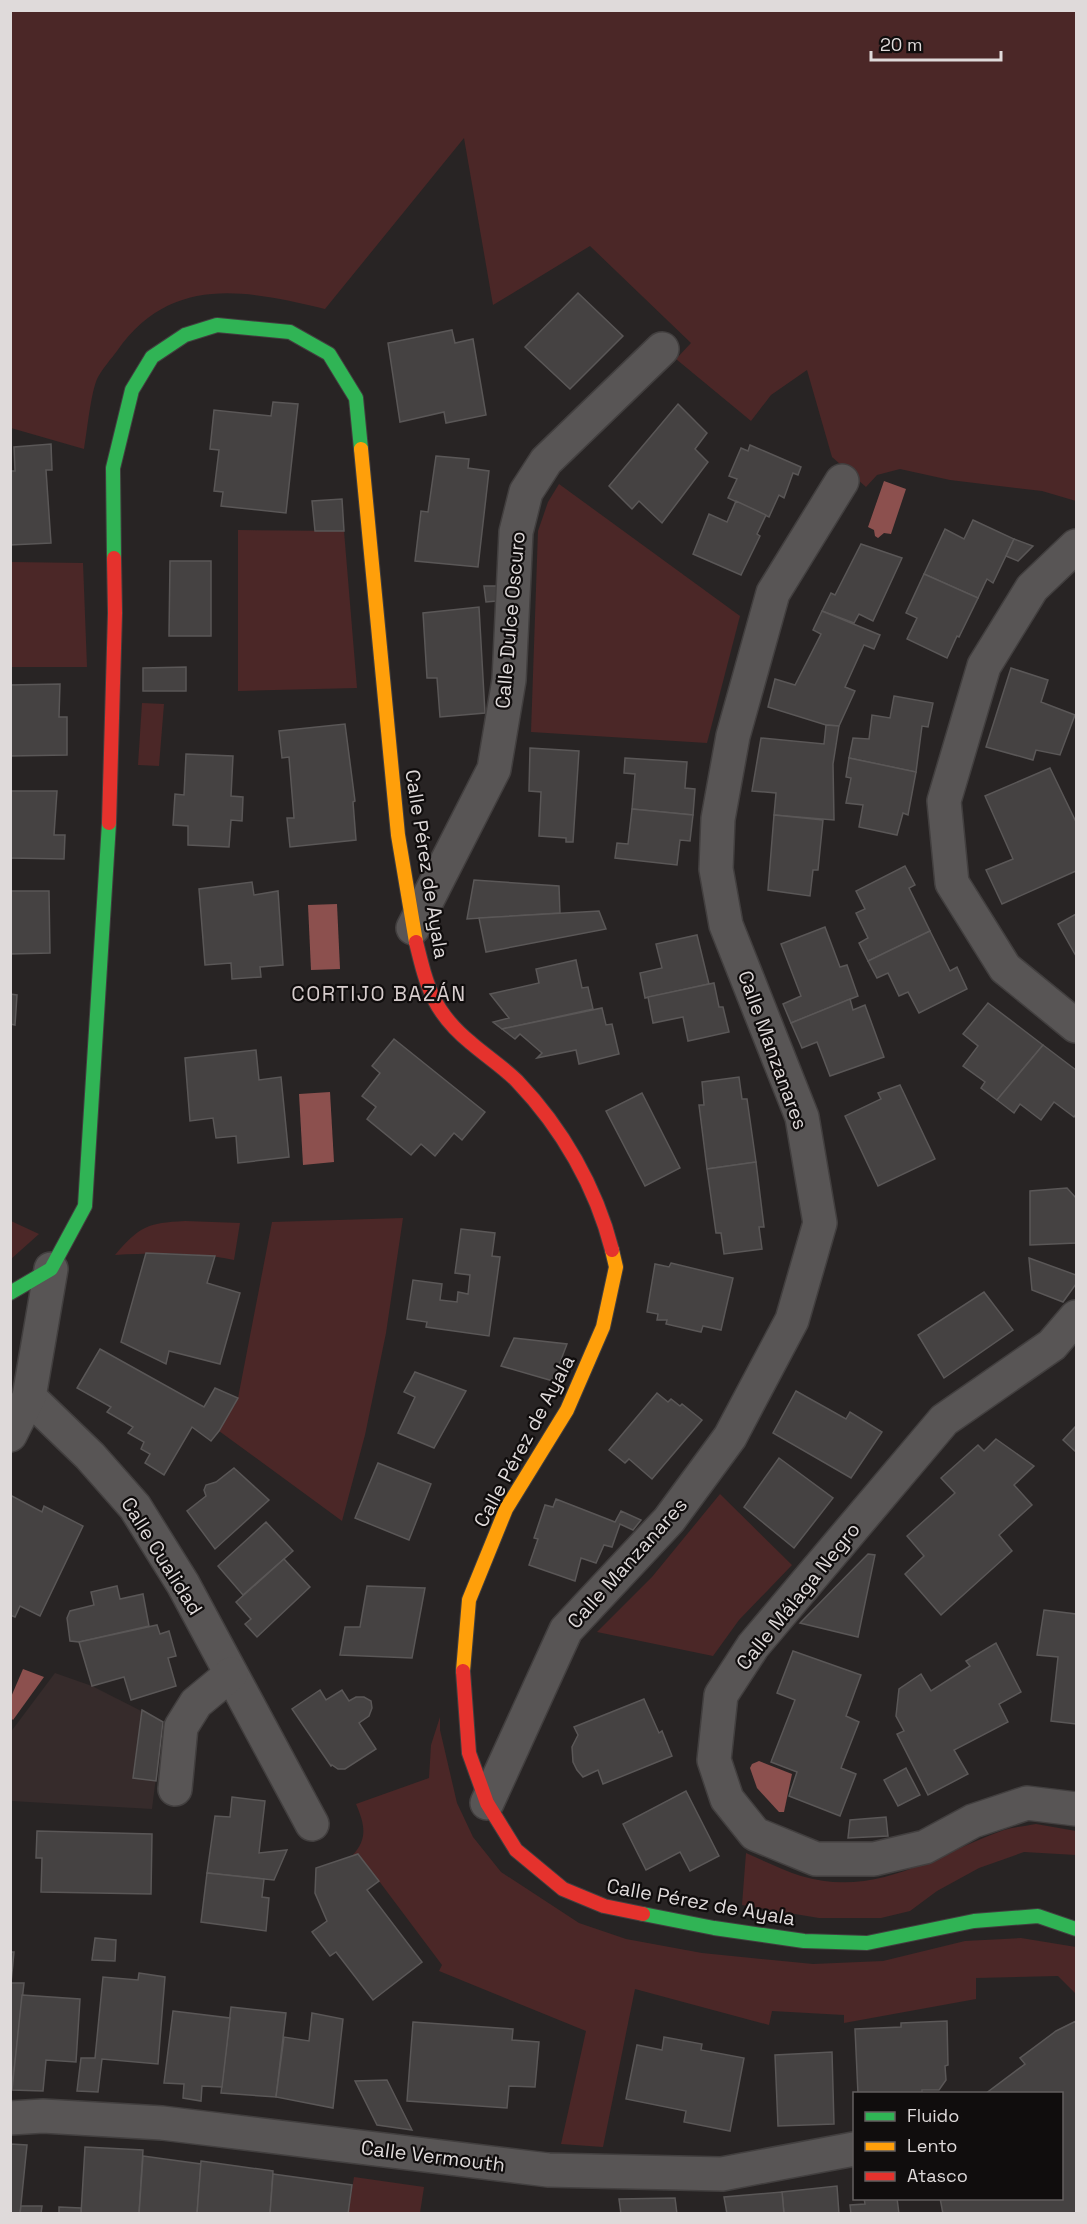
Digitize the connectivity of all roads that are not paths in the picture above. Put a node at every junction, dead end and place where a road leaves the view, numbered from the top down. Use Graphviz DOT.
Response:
graph roads {
  1 [pos="662,349"];
  2 [pos="842,482"];
  3 [pos="1077,546"];
  4 [pos="413,928"];
  5 [pos="1077,1026"];
  6 [pos="51,1269"];
  7 [pos="10,1293"];
  8 [pos="1077,1317"];
  9 [pos="29,1397"];
  10 [pos="10,1435"];
  11 [pos="231,1674"];
  12 [pos="175,1789"];
  13 [pos="487,1803"];
  14 [pos="1077,1809"];
  15 [pos="312,1824"];
  16 [pos="1077,1929"];
  17 [pos="10,2118"];
  18 [pos="853,2149"];
  1 -- 4 [label="street, Calle Dulce Oscuro"];
  2 -- 13 [label="street, Calle Manzanares"];
  3 -- 5 [label="street"];
  4 -- 6 [label="street, Calle Pérez de Ayala"];
  4 -- 13 [label="street, Calle Pérez de Ayala"];
  6 -- 7 [label="street"];
  6 -- 9 [label="street"];
  8 -- 14 [label="street, Calle Málaga Negro"];
  9 -- 10 [label="street"];
  9 -- 11 [label="street, Calle Cualidad"];
  11 -- 12 [label="street"];
  11 -- 15 [label="street, Calle Cualidad"];
  13 -- 16 [label="street, Calle Pérez de Ayala"];
  17 -- 18 [label="street, Calle Vermouth"];
}
